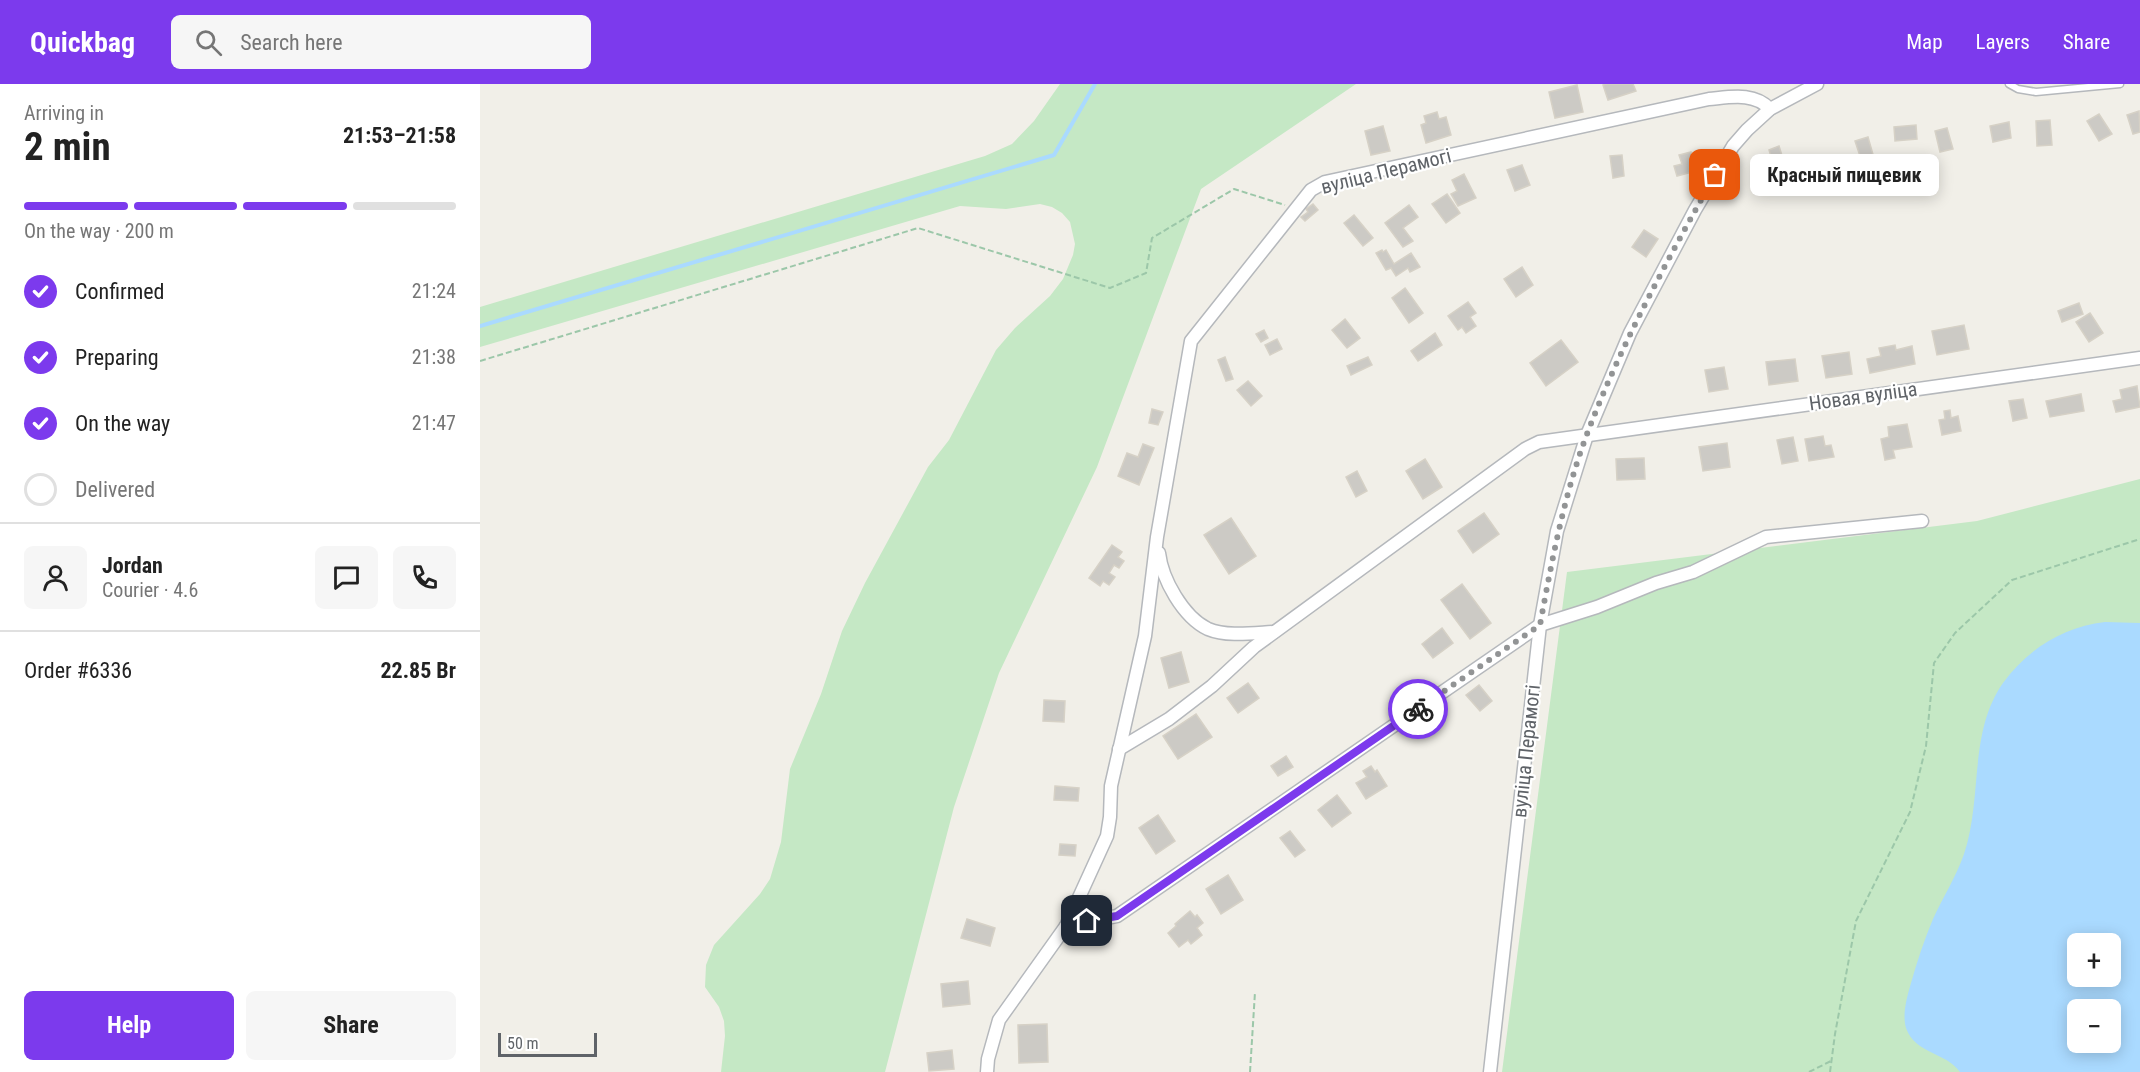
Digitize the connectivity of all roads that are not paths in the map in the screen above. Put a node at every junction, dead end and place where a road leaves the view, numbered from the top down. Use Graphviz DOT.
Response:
graph roads {
  1 [pos="1817,84"];
  2 [pos="2009,84"];
  3 [pos="2120,84"];
  4 [pos="1770,110"];
  5 [pos="2140,358"];
  6 [pos="1587,435"];
  7 [pos="1922,521"];
  8 [pos="1157,537"];
  9 [pos="1540,625"];
  10 [pos="1274,632"];
  11 [pos="1119,749"];
  12 [pos="1066,926"];
  13 [pos="987,1072"];
  14 [pos="1490,1072"];
  1 -- 4 [label="street, вуліца Перамогі"];
  2 -- 3 [label="lane"];
  4 -- 6 [label="street, вуліца Перамогі"];
  4 -- 8 [label="street, вуліца Перамогі"];
  5 -- 6 [label="street, Новая вуліца"];
  6 -- 9 [label="street, вуліца Перамогі"];
  6 -- 10 [label="street"];
  7 -- 9 [label="street"];
  8 -- 10 [label="street, вуліца Перамогі"];
  8 -- 11 [label="street, вуліца Перамогі"];
  9 -- 12 [label="street"];
  9 -- 14 [label="street, вуліца Перамогі"];
  10 -- 11 [label="street"];
  11 -- 12 [label="street, вуліца Перамогі"];
  12 -- 13 [label="street, вуліца Перамогі"];
}
